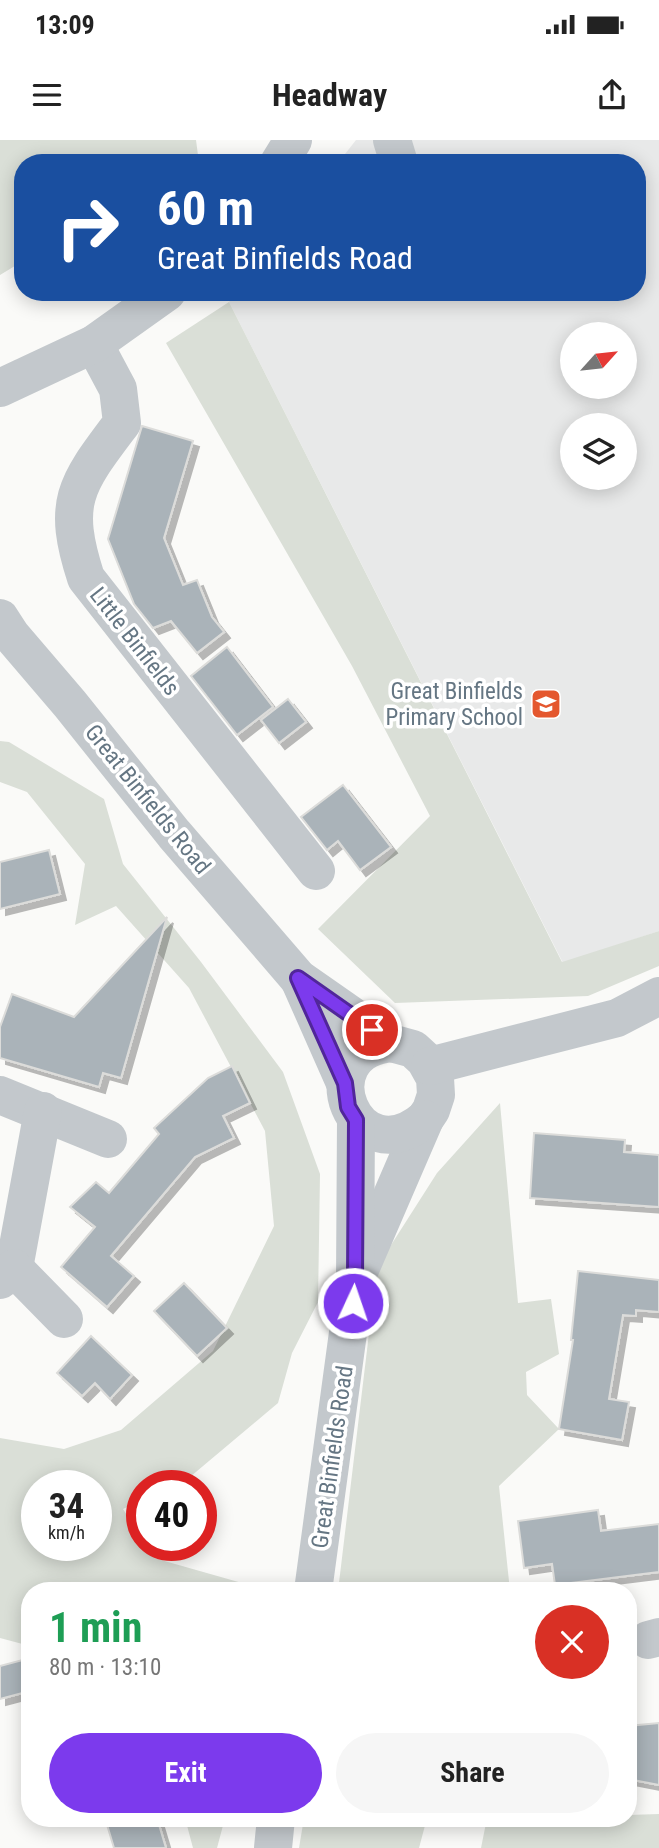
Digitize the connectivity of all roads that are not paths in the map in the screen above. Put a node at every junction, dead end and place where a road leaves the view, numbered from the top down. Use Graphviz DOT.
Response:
graph roads {
  1 [pos="154,301"];
  2 [pos="94,344"];
  3 [pos="0,388"];
  4 [pos="4,633"];
  5 [pos="316,871"];
  6 [pos="298,978"];
  7 [pos="659,997"];
  8 [pos="391,1043"];
  9 [pos="345,1083"];
  10 [pos="430,1093"];
  11 [pos="0,1096"];
  12 [pos="43,1111"];
  13 [pos="356,1120"];
  14 [pos="108,1139"];
  15 [pos="7,1274"];
  16 [pos="355,1281"];
  17 [pos="64,1319"];
  18 [pos="314,1582"];
  19 [pos="275,1827"];
  20 [pos="272,1848"];
  1 -- 2 [label="street"];
  2 -- 3 [label="street"];
  2 -- 5 [label="street, Little Binfields"];
  4 -- 6 [label="street, Great Binfields Road"];
  6 -- 8 [label="street, Great Binfields Road"];
  6 -- 9 [label="street, Great Binfields Road"];
  7 -- 10 [label="street"];
  8 -- 9 [label="street"];
  8 -- 10 [label="street, Great Binfields Road"];
  9 -- 13 [label="street, Great Binfields Road"];
  10 -- 13 [label="street"];
  10 -- 16 [label="street, Great Binfields Road"];
  11 -- 12 [label="street"];
  12 -- 14 [label="street"];
  12 -- 15 [label="street"];
  13 -- 16 [label="street, Great Binfields Road"];
  15 -- 17 [label="street"];
  16 -- 18 [label="street, Great Binfields Road"];
  19 -- 20 [label="street"];
}
